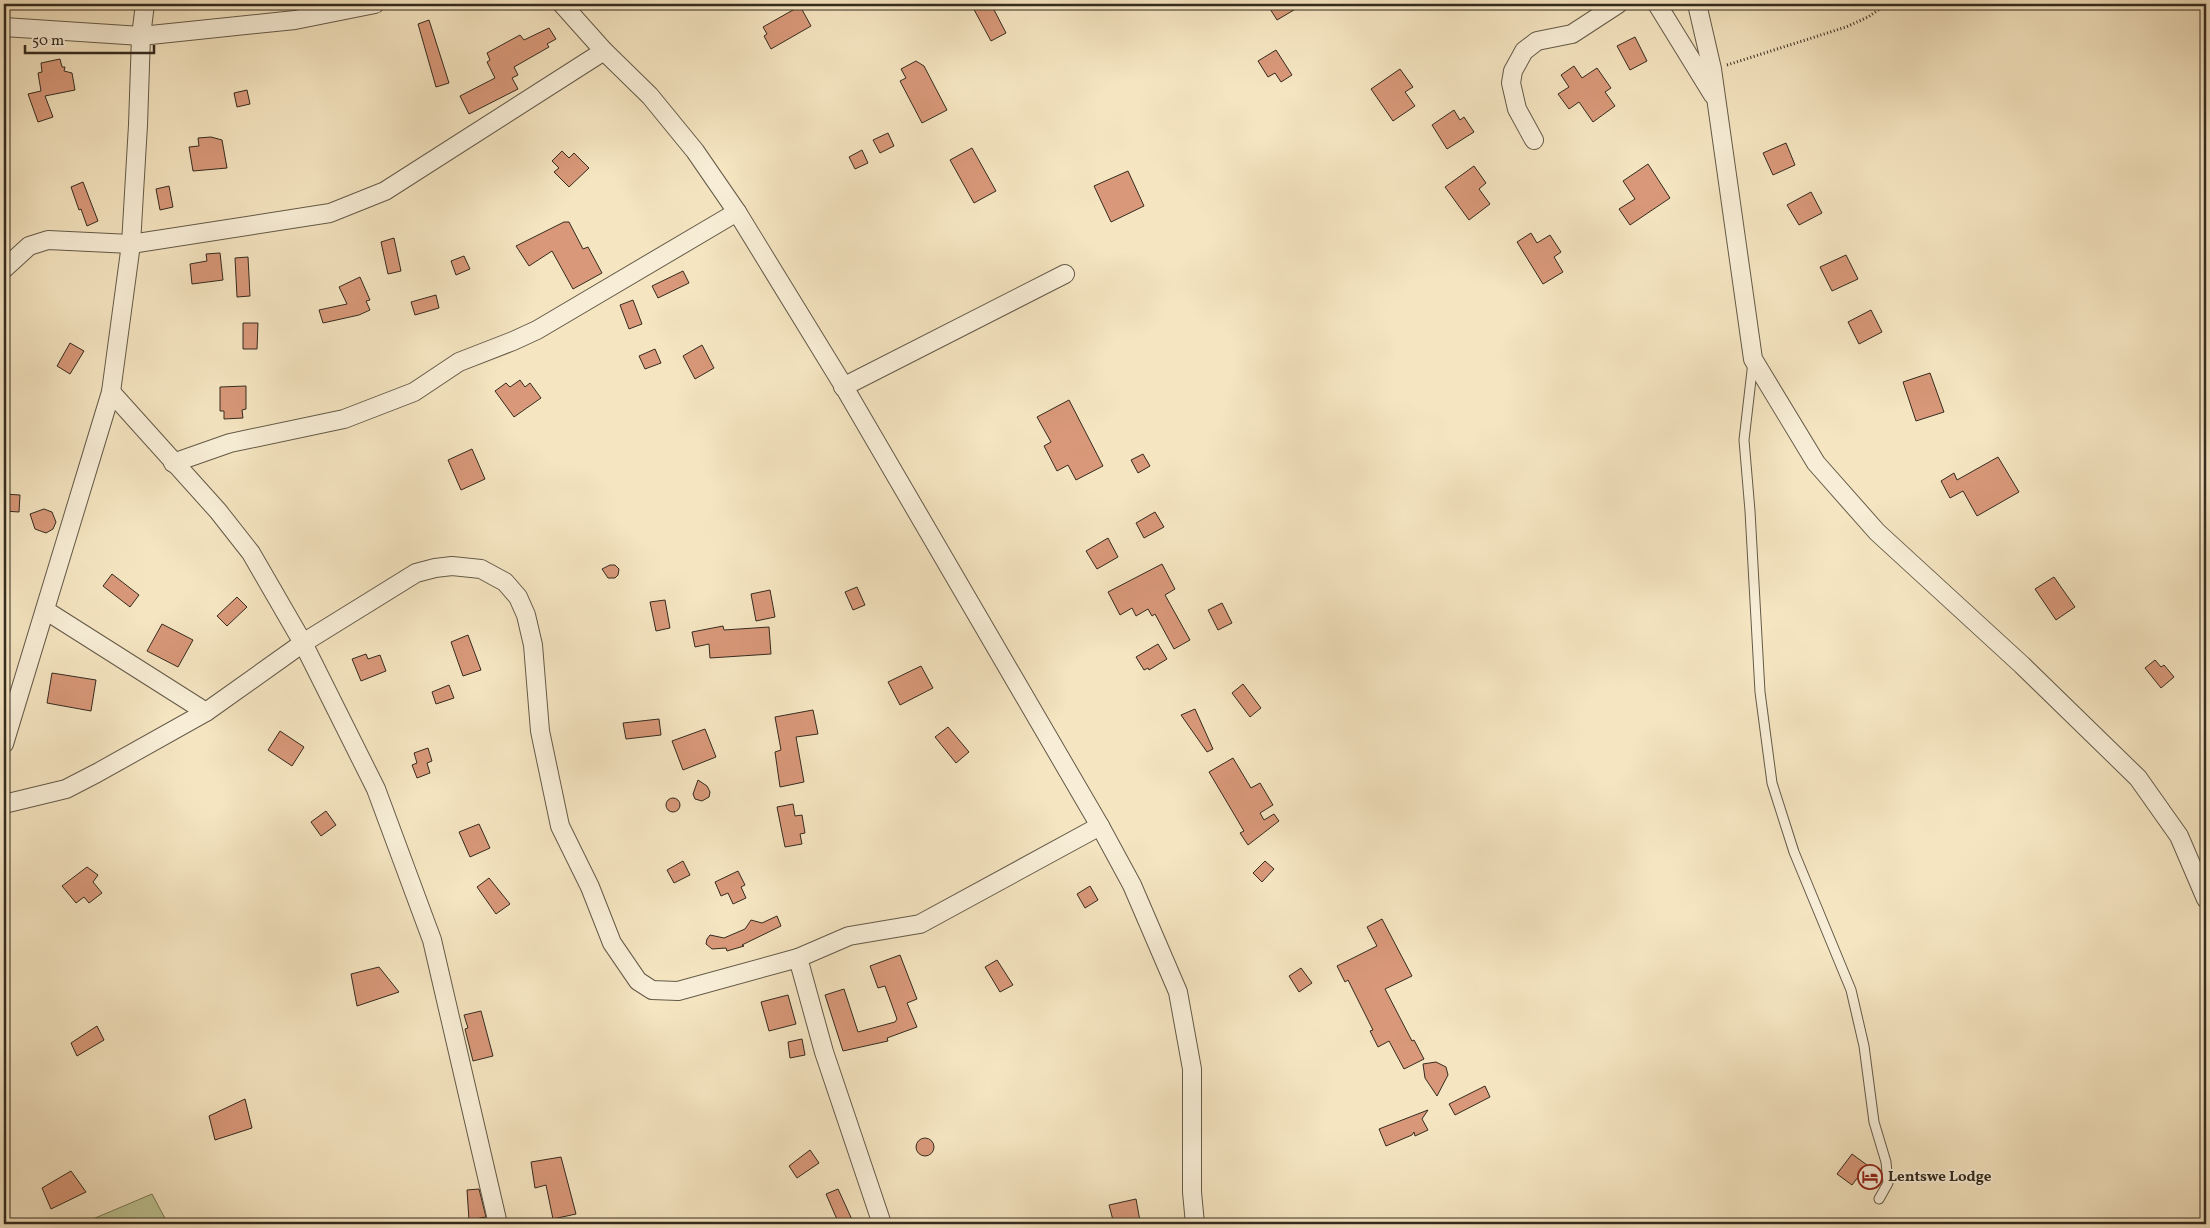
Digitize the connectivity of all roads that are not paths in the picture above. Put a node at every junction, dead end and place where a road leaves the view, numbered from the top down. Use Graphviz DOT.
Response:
graph roads {
  1 [pos="145,4"];
  2 [pos="368,4"];
  3 [pos="562,4"];
  4 [pos="1618,4"];
  5 [pos="1657,4"];
  6 [pos="1697,4"];
  7 [pos="4,27"];
  8 [pos="141,36"];
  9 [pos="604,51"];
  10 [pos="1717,102"];
  11 [pos="1534,140"];
  12 [pos="737,212"];
  13 [pos="131,244"];
  14 [pos="4,269"];
  15 [pos="1065,274"];
  16 [pos="1754,359"];
  17 [pos="843,387"];
  18 [pos="111,392"];
  19 [pos="173,463"];
  20 [pos="46,610"];
  21 [pos="303,643"];
  22 [pos="206,712"];
  23 [pos="4,744"];
  24 [pos="4,804"];
  25 [pos="1100,826"];
  26 [pos="2206,899"];
  27 [pos="798,958"];
  28 [pos="1879,1199"];
  29 [pos="498,1224"];
  30 [pos="882,1224"];
  31 [pos="1195,1224"];
  1 -- 8 [label="street"];
  2 -- 8 [label="street"];
  3 -- 9 [label="street"];
  4 -- 11 [label="street"];
  5 -- 10 [label="street"];
  6 -- 10 [label="street"];
  7 -- 8 [label="street"];
  8 -- 13 [label="street"];
  9 -- 12 [label="street"];
  9 -- 13 [label="street"];
  10 -- 16 [label="street"];
  12 -- 17 [label="street"];
  12 -- 19 [label="street"];
  13 -- 14 [label="street"];
  13 -- 18 [label="street"];
  15 -- 17 [label="street"];
  16 -- 26 [label="street"];
  16 -- 28 [label="lane"];
  17 -- 25 [label="street"];
  18 -- 19 [label="street"];
  18 -- 20 [label="street"];
  19 -- 21 [label="street"];
  20 -- 22 [label="street"];
  20 -- 23 [label="street"];
  21 -- 22 [label="street"];
  21 -- 27 [label="street"];
  21 -- 29 [label="street"];
  22 -- 24 [label="street"];
  25 -- 27 [label="street"];
  25 -- 31 [label="street"];
  27 -- 30 [label="street"];
}
